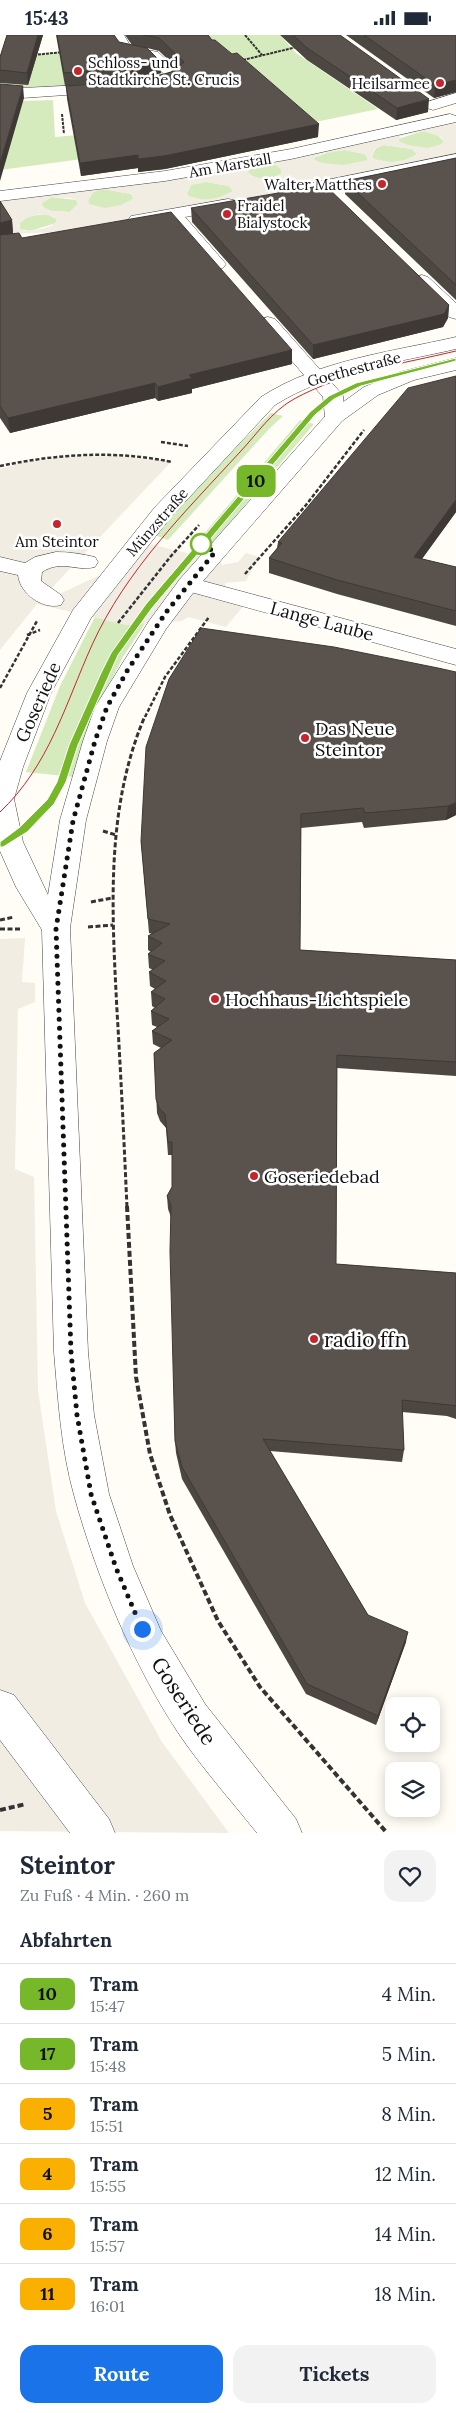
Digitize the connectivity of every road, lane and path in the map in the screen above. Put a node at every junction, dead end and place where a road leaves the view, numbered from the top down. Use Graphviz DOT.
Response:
graph roads {
  1 [pos="245,35"];
  2 [pos="120,41"];
  3 [pos="298,47"];
  4 [pos="68,52"];
  5 [pos="31,55"];
  6 [pos="263,55"];
  7 [pos="235,61"];
  8 [pos="0,90"];
  9 [pos="417,94"];
  10 [pos="456,98"];
  11 [pos="433,105"];
  12 [pos="453,122"];
  13 [pos="456,159"];
  14 [pos="324,186"];
  15 [pos="0,196"];
  16 [pos="267,197"];
  17 [pos="248,200"];
  18 [pos="338,200"];
  19 [pos="173,214"];
  20 [pos="124,223"];
  21 [pos="410,269"];
  22 [pos="229,278"];
  23 [pos="254,306"];
  24 [pos="456,313"];
  25 [pos="456,343"];
  26 [pos="456,363"];
  27 [pos="316,377"];
  28 [pos="334,418"];
  29 [pos="365,428"];
  30 [pos="217,454"];
  31 [pos="178,463"];
  32 [pos="0,466"];
  33 [pos="199,525"];
  34 [pos="87,562"];
  35 [pos="0,564"];
  36 [pos="25,570"];
  37 [pos="243,577"];
  38 [pos="188,584"];
  39 [pos="99,592"];
  40 [pos="53,600"];
  41 [pos="214,611"];
  42 [pos="118,623"];
  43 [pos="27,636"];
  44 [pos="456,657"];
  45 [pos="0,688"];
  46 [pos="0,800"];
  47 [pos="11,875"];
  48 [pos="64,878"];
  49 [pos="113,925"];
  50 [pos="68,928"];
  51 [pos="0,1709"];
  52 [pos="94,1833"];
  53 [pos="282,1833"];
  54 [pos="387,1833"];
  1 -- 6 [label="path"];
  2 -- 8 [label="street"];
  3 -- 6 [label="path"];
  4 -- 5 [label="path"];
  6 -- 7 [label="path"];
  9 -- 11 [label="street"];
  10 -- 11 [label="street"];
  11 -- 12 [label="street"];
  12 -- 15 [label="street, Am Marstall"];
  13 -- 14 [label="street"];
  14 -- 16 [label="street"];
  14 -- 18 [label="street"];
  17 -- 19 [label="street"];
  19 -- 20 [label="street"];
  19 -- 22 [label="street"];
  21 -- 24 [label="street"];
  23 -- 27 [label="street"];
  25 -- 27 [label="street, Goethestraße"];
  26 -- 28 [label="street, Goethestraße"];
  27 -- 28 [label="street"];
  27 -- 30 [label="street, Goethestraße"];
  28 -- 38 [label="street"];
  29 -- 37 [label="path"];
  30 -- 39 [label="street, Münzstraße"];
  31 -- 32 [label="path"];
  33 -- 42 [label="path"];
  34 -- 36 [label="street"];
  35 -- 36 [label="street"];
  36 -- 40 [label="street"];
  38 -- 44 [label="street, Lange Laube"];
  38 -- 48 [label="street, Goseriede"];
  39 -- 46 [label="street, Goseriede"];
  41 -- 49 [label="path"];
  43 -- 45 [label="path"];
  46 -- 47 [label="street, Goseriede"];
  47 -- 48 [label="street"];
  47 -- 50 [label="street, Goseriede"];
  48 -- 50 [label="street, Goseriede"];
  49 -- 50 [label="path"];
  49 -- 54 [label="path"];
  50 -- 53 [label="street, Goseriede"];
  51 -- 52 [label="street"];
}
